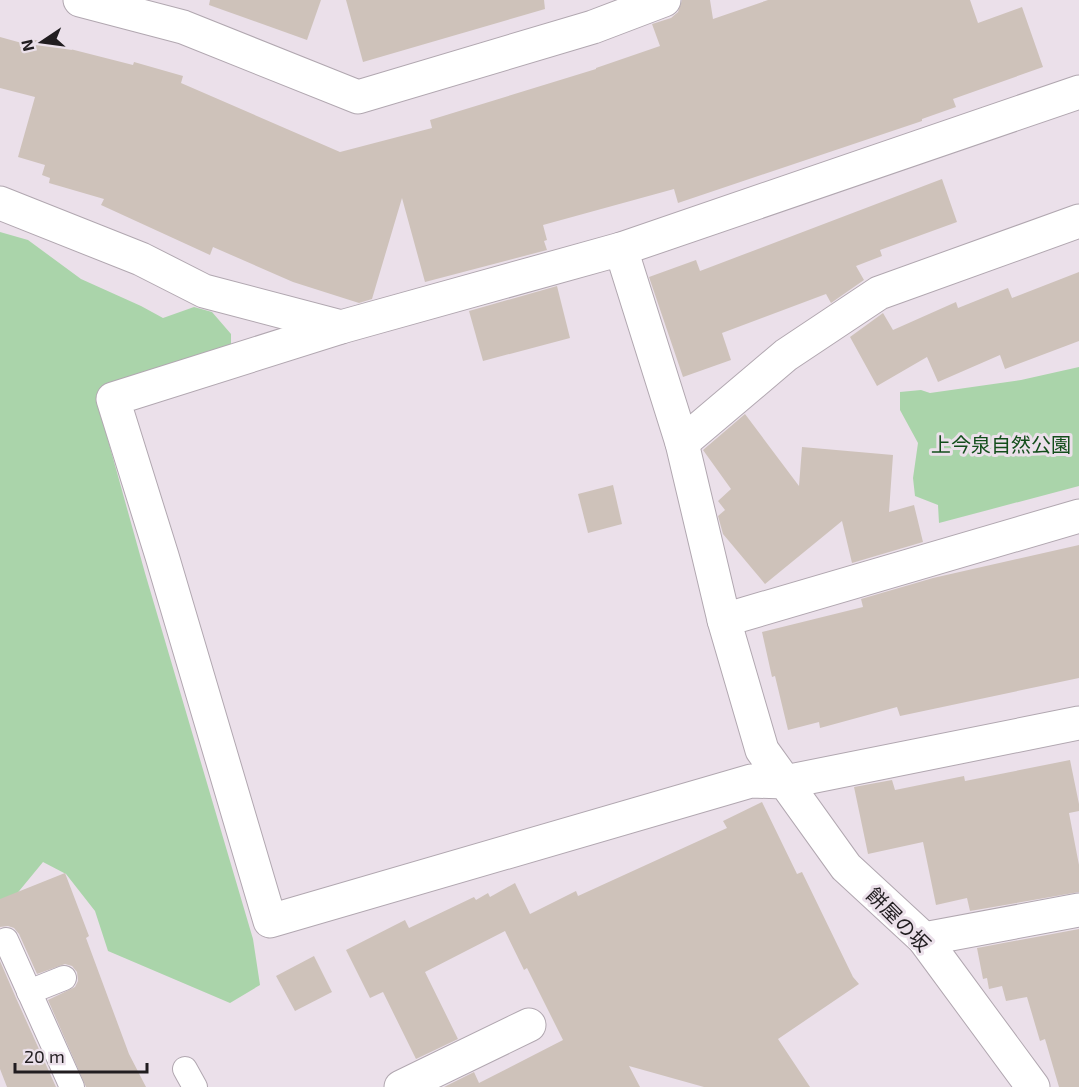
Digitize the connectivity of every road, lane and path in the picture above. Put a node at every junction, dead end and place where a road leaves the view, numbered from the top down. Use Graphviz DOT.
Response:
graph roads {
  1 [pos="80,0"];
  2 [pos="664,0"];
  3 [pos="1079,92"];
  4 [pos="0,203"];
  5 [pos="1079,221"];
  6 [pos="621,249"];
  7 [pos="341,327"];
  8 [pos="682,443"];
  9 [pos="1079,516"];
  10 [pos="724,620"];
  11 [pos="1079,723"];
  12 [pos="786,782"];
  13 [pos="1079,910"];
  14 [pos="6,939"];
  15 [pos="924,939"];
  16 [pos="64,978"];
  17 [pos="29,992"];
  18 [pos="529,1025"];
  19 [pos="72,1087"];
  20 [pos="401,1087"];
  21 [pos="1033,1087"];
  1 -- 2 [label="street"];
  3 -- 6 [label="street"];
  4 -- 7 [label="street"];
  5 -- 8 [label="street"];
  6 -- 7 [label="street"];
  6 -- 8 [label="street, 餅屋の坂"];
  7 -- 12 [label="street"];
  8 -- 10 [label="street, 餅屋の坂"];
  9 -- 10 [label="street"];
  10 -- 12 [label="street, 餅屋の坂"];
  11 -- 12 [label="street"];
  12 -- 15 [label="street, 餅屋の坂"];
  13 -- 15 [label="street"];
  14 -- 17 [label="lane"];
  15 -- 21 [label="street, 餅屋の坂"];
  16 -- 17 [label="lane"];
  17 -- 19 [label="lane"];
  18 -- 20 [label="street"];
}
